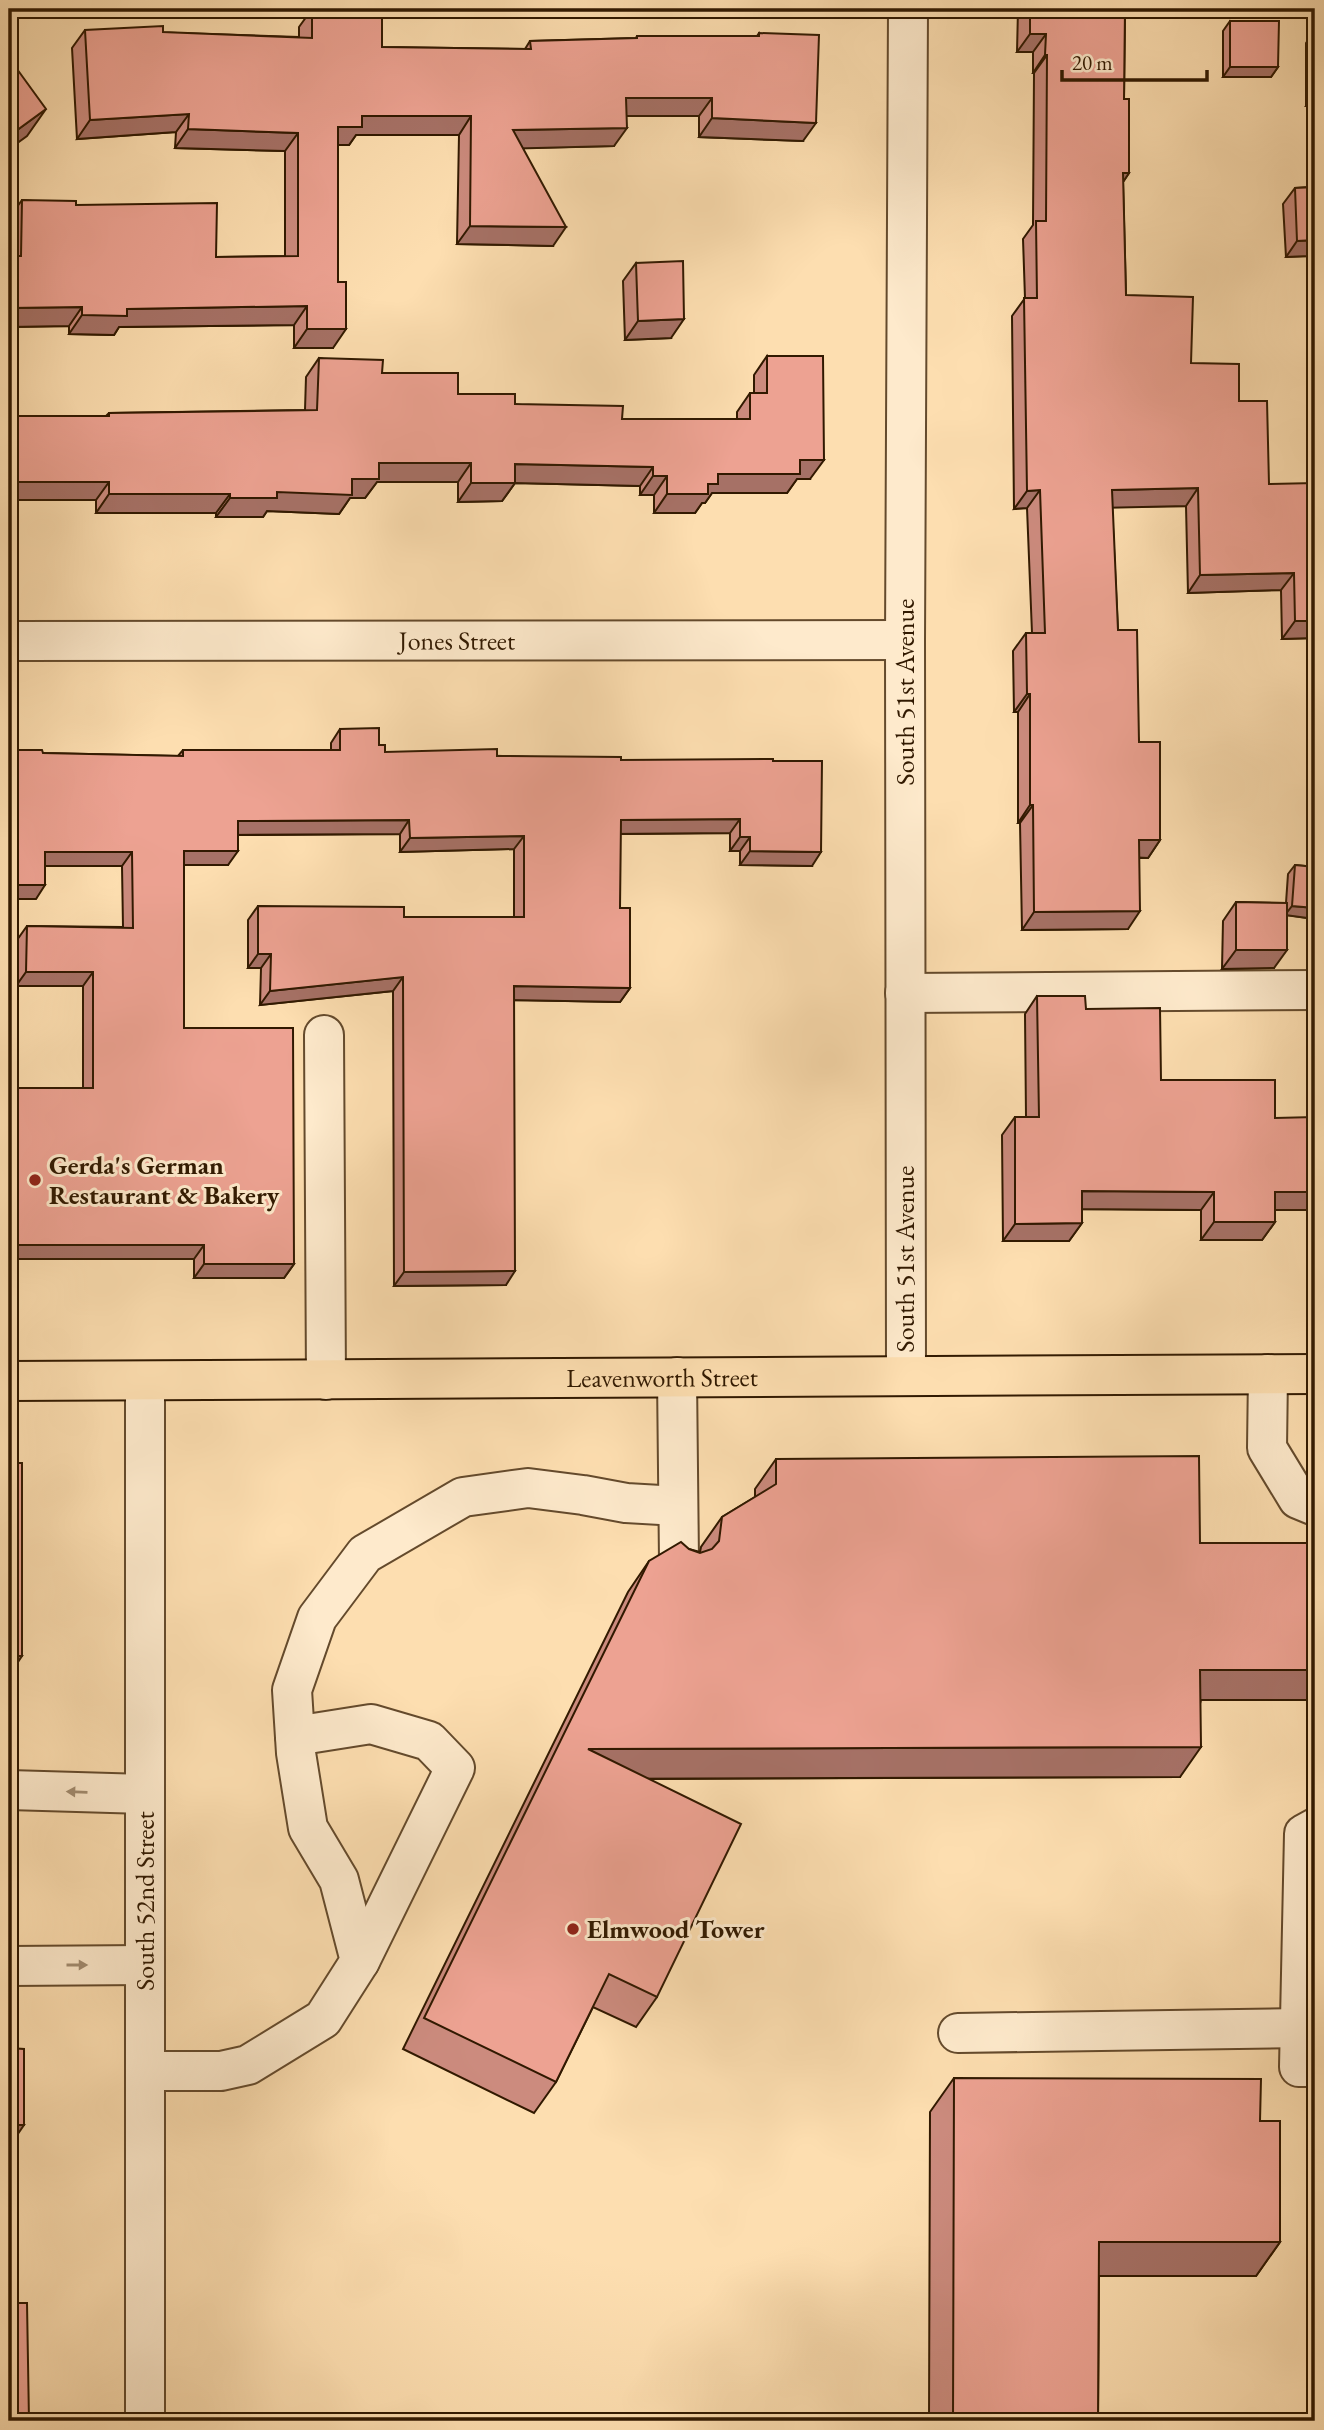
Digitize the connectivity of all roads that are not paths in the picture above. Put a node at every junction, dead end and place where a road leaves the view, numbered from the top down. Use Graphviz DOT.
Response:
graph roads {
  1 [pos="908,9"];
  2 [pos="905,640"];
  3 [pos="9,641"];
  4 [pos="1315,990"];
  5 [pos="905,993"];
  6 [pos="324,1035"];
  7 [pos="1268,1374"];
  8 [pos="1315,1374"];
  9 [pos="906,1376"];
  10 [pos="677,1377"];
  11 [pos="326,1380"];
  12 [pos="9,1381"];
  13 [pos="145,1381"];
  14 [pos="678,1506"];
  15 [pos="1315,1506"];
  16 [pos="678,1561"];
  17 [pos="295,1736"];
  18 [pos="9,1790"];
  19 [pos="145,1794"];
  20 [pos="1315,1828"];
  21 [pos="1309,1956"];
  22 [pos="360,1961"];
  23 [pos="145,1965"];
  24 [pos="9,1966"];
  25 [pos="1300,2028"];
  26 [pos="958,2033"];
  27 [pos="1315,2067"];
  28 [pos="145,2071"];
  29 [pos="145,2421"];
  1 -- 2 [label="street, South 51st Avenue"];
  2 -- 3 [label="street, Jones Street"];
  2 -- 5 [label="street, South 51st Avenue"];
  4 -- 5 [label="street"];
  5 -- 9 [label="street, South 51st Avenue"];
  6 -- 11 [label="street"];
  7 -- 8 [label="main road, Leavenworth Street"];
  7 -- 9 [label="main road, Leavenworth Street"];
  7 -- 15 [label="street"];
  9 -- 10 [label="main road, Leavenworth Street"];
  10 -- 11 [label="main road, Leavenworth Street"];
  10 -- 14 [label="street"];
  11 -- 13 [label="main road, Leavenworth Street"];
  12 -- 13 [label="main road, Leavenworth Street"];
  13 -- 19 [label="street, South 52nd Street"];
  14 -- 16 [label="street"];
  14 -- 17 [label="street"];
  17 -- 22 [label="street"];
  17 -- 22 [label="street"];
  19 -- 18 [label="street, one-way"];
  19 -- 23 [label="street, South 52nd Street"];
  20 -- 21 [label="street"];
  21 -- 25 [label="street"];
  22 -- 28 [label="street"];
  24 -- 23 [label="street, one-way"];
  23 -- 28 [label="street, South 52nd Street"];
  25 -- 26 [label="street"];
  25 -- 27 [label="street"];
  28 -- 29 [label="street, South 52nd Street"];
}
